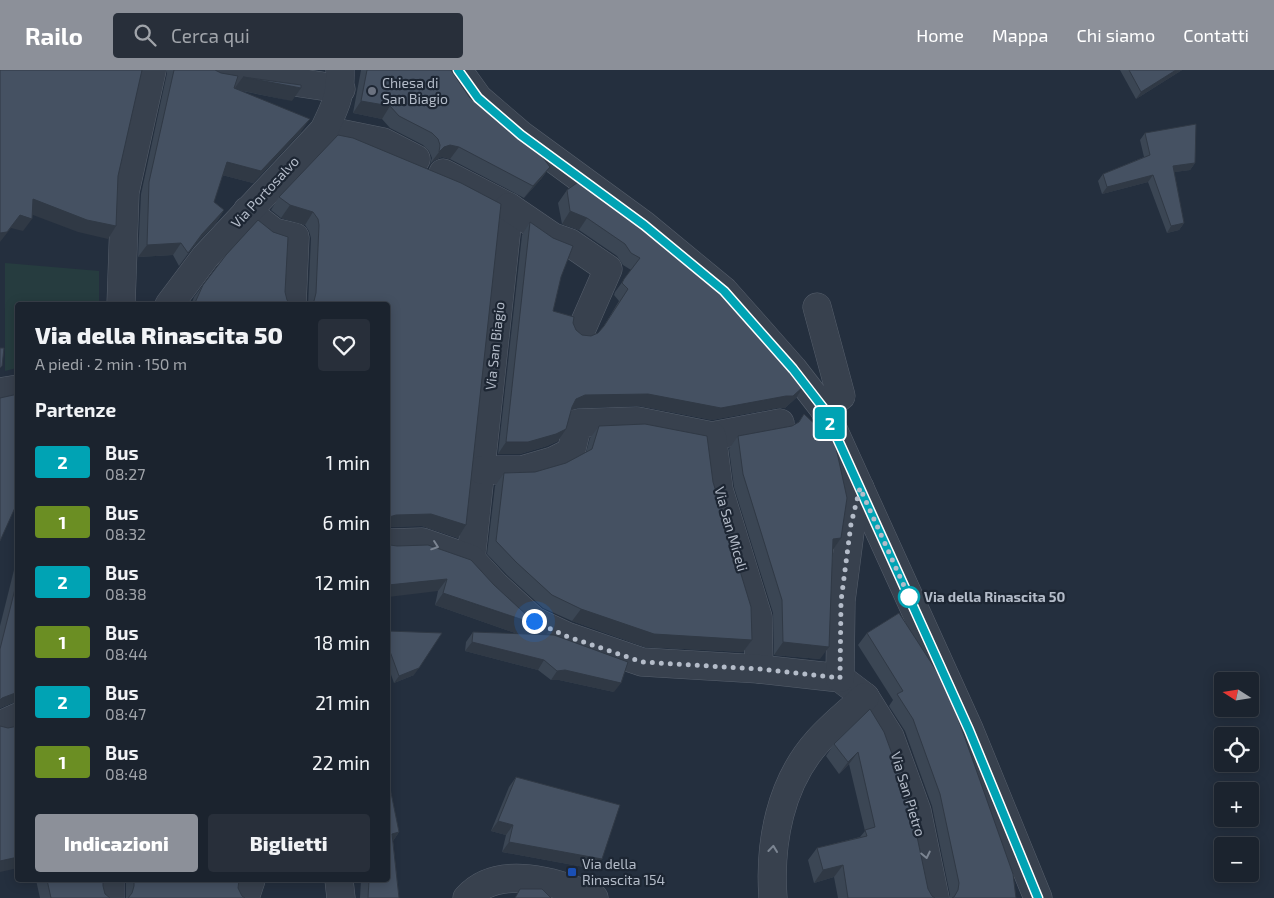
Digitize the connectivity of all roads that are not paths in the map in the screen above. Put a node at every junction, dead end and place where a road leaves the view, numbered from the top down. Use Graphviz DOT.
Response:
graph roads {
  1 [pos="152,70"];
  2 [pos="215,70"];
  3 [pos="458,70"];
  4 [pos="307,77"];
  5 [pos="340,79"];
  6 [pos="324,130"];
  7 [pos="416,159"];
  8 [pos="443,173"];
  9 [pos="509,208"];
  10 [pos="247,212"];
  11 [pos="121,302"];
  12 [pos="171,302"];
  13 [pos="292,302"];
  14 [pos="817,308"];
  15 [pos="580,333"];
  16 [pos="15,390"];
  17 [pos="0,392"];
  18 [pos="824,409"];
  19 [pos="780,423"];
  20 [pos="712,436"];
  21 [pos="482,470"];
  22 [pos="860,488"];
  23 [pos="390,544"];
  24 [pos="471,559"];
  25 [pos="759,669"];
  26 [pos="840,678"];
  27 [pos="865,696"];
  28 [pos="15,718"];
  29 [pos="0,725"];
  30 [pos="110,882"];
  31 [pos="250,882"];
  32 [pos="339,882"];
  33 [pos="110,898"];
  34 [pos="245,898"];
  35 [pos="342,898"];
  36 [pos="467,898"];
  37 [pos="594,898"];
  38 [pos="773,898"];
  39 [pos="935,898"];
  40 [pos="1038,898"];
  1 -- 11 [label="street"];
  2 -- 4 [label="street"];
  3 -- 18 [label="street"];
  4 -- 5 [label="street"];
  5 -- 6 [label="street, Via Portosalvo"];
  6 -- 7 [label="street"];
  6 -- 10 [label="street, Via Portosalvo"];
  8 -- 9 [label="street"];
  9 -- 15 [label="street"];
  9 -- 21 [label="street, Via San Biagio"];
  10 -- 12 [label="street, Via Portosalvo"];
  10 -- 13 [label="street"];
  14 -- 18 [label="street"];
  16 -- 17 [label="street"];
  18 -- 22 [label="street"];
  19 -- 20 [label="street"];
  20 -- 21 [label="street"];
  20 -- 25 [label="street, Via San Miceli"];
  21 -- 24 [label="street, Via San Biagio"];
  22 -- 26 [label="street"];
  22 -- 40 [label="street"];
  23 -- 24 [label="street, Via San Pietro, one-way"];
  24 -- 25 [label="street, Via San Pietro"];
  25 -- 26 [label="street, Via San Pietro"];
  26 -- 27 [label="street, Via San Pietro"];
  38 -- 27 [label="street, one-way"];
  27 -- 39 [label="street, Via San Pietro, one-way"];
  28 -- 29 [label="street"];
  30 -- 33 [label="street"];
  31 -- 34 [label="street"];
  32 -- 35 [label="street"];
  36 -- 37 [label="street"];
}
